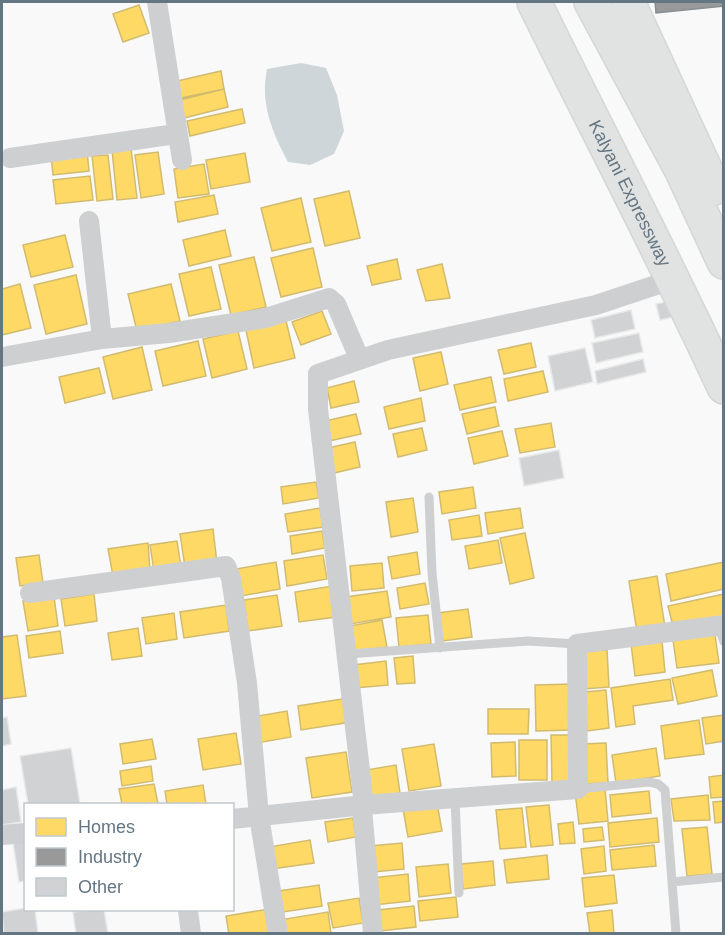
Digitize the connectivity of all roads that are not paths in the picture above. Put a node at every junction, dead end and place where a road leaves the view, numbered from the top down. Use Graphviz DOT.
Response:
graph roads {
  1 [pos="157,2"];
  2 [pos="534,2"];
  3 [pos="558,2"];
  4 [pos="591,2"];
  5 [pos="628,2"];
  6 [pos="176,134"];
  7 [pos="10,158"];
  8 [pos="182,160"];
  9 [pos="723,207"];
  10 [pos="89,221"];
  11 [pos="723,262"];
  12 [pos="674,279"];
  13 [pos="102,339"];
  14 [pos="723,345"];
  15 [pos="2,357"];
  16 [pos="359,358"];
  17 [pos="723,387"];
  18 [pos="429,497"];
  19 [pos="30,593"];
  20 [pos="722,631"];
  21 [pos="577,644"];
  22 [pos="440,648"];
  23 [pos="348,654"];
  24 [pos="578,789"];
  25 [pos="455,799"];
  26 [pos="364,805"];
  27 [pos="259,816"];
  28 [pos="234,819"];
  29 [pos="24,833"];
  30 [pos="2,835"];
  31 [pos="723,877"];
  32 [pos="672,882"];
  33 [pos="459,893"];
  34 [pos="188,911"];
  35 [pos="191,933"];
  36 [pos="278,933"];
  37 [pos="373,933"];
  38 [pos="676,933"];
  1 -- 6 [label="street"];
  2 -- 12 [label="highway, Kalyani Expressway"];
  3 -- 14 [label="highway"];
  4 -- 11 [label="highway"];
  5 -- 9 [label="highway"];
  6 -- 7 [label="street"];
  6 -- 8 [label="street"];
  10 -- 13 [label="street"];
  12 -- 16 [label="street"];
  12 -- 17 [label="highway, Kalyani Expressway"];
  13 -- 15 [label="street"];
  13 -- 16 [label="street"];
  16 -- 23 [label="street"];
  18 -- 22 [label="lane"];
  19 -- 27 [label="street"];
  20 -- 21 [label="street"];
  21 -- 22 [label="lane"];
  21 -- 24 [label="street"];
  22 -- 23 [label="lane"];
  23 -- 26 [label="street"];
  24 -- 25 [label="street"];
  24 -- 32 [label="lane"];
  25 -- 26 [label="street"];
  25 -- 33 [label="lane"];
  26 -- 27 [label="street"];
  26 -- 37 [label="street"];
  27 -- 28 [label="street"];
  27 -- 36 [label="street"];
  29 -- 30 [label="street"];
  31 -- 32 [label="lane"];
  32 -- 38 [label="lane"];
  34 -- 35 [label="street"];
}
